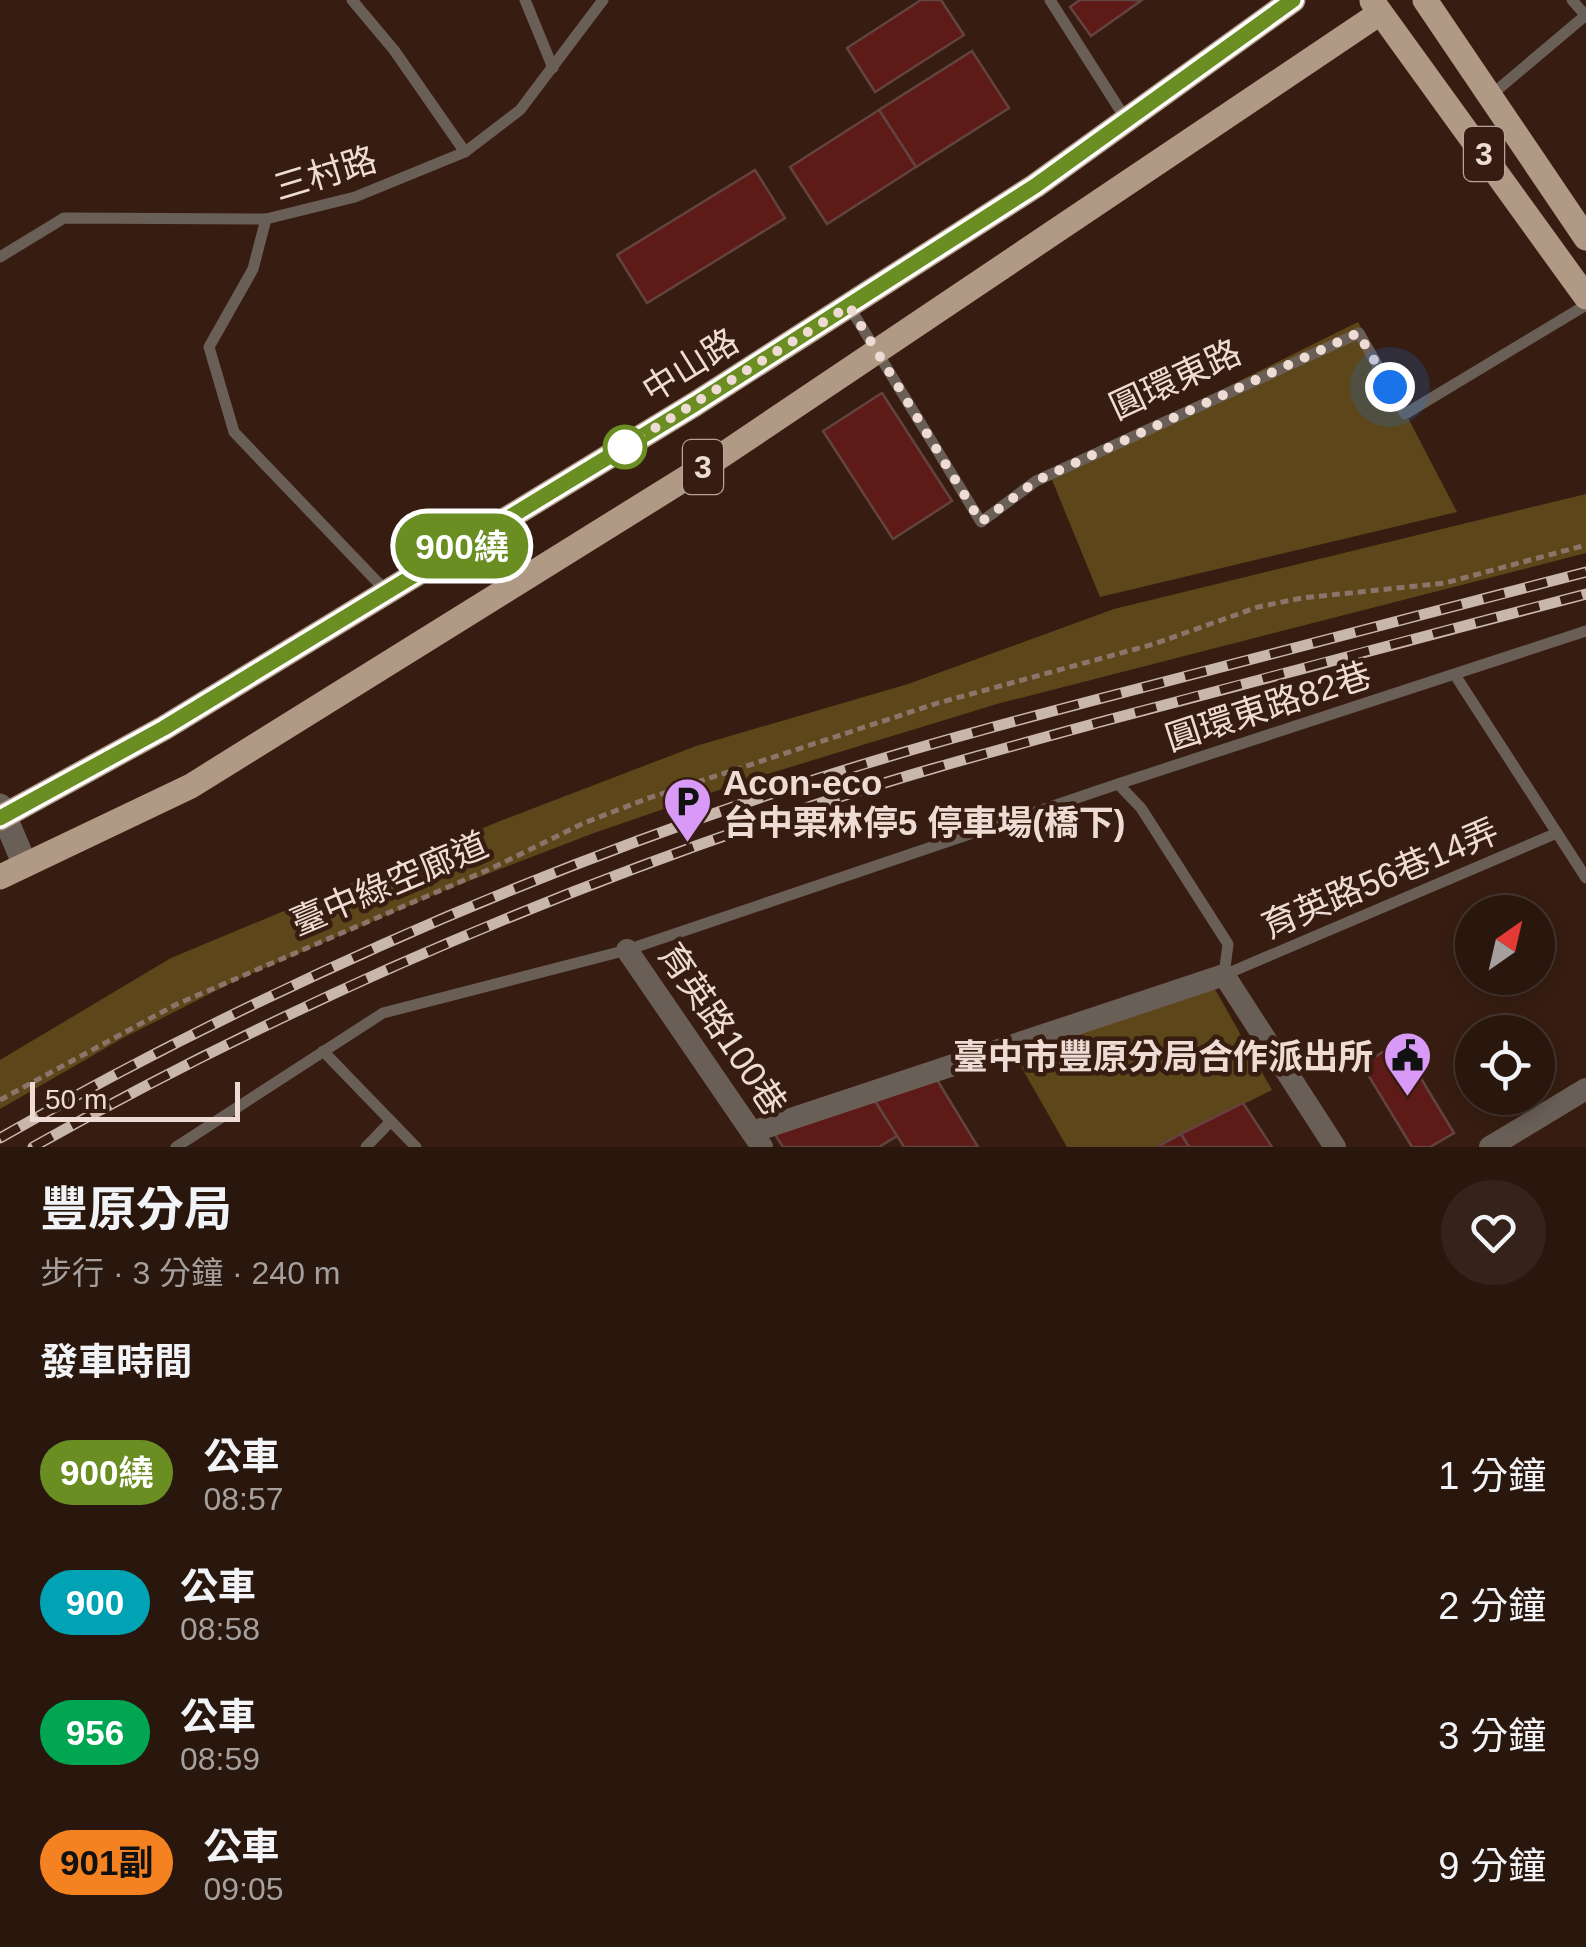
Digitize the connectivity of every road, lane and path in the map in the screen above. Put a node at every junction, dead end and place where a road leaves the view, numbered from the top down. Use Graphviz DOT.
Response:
graph roads {
  1 [pos="352,0"];
  2 [pos="524,0"];
  3 [pos="603,0"];
  4 [pos="1050,0"];
  5 [pos="1293,0"];
  6 [pos="1424,0"];
  7 [pos="1572,0"];
  8 [pos="1379,4"];
  9 [pos="1586,16"];
  10 [pos="553,68"];
  11 [pos="1490,96"];
  12 [pos="1127,120"];
  13 [pos="465,152"];
  14 [pos="266,219"];
  15 [pos="1586,238"];
  16 [pos="0,257"];
  17 [pos="1586,296"];
  18 [pos="1586,305"];
  19 [pos="849,306"];
  20 [pos="877,351"];
  21 [pos="1586,545"];
  22 [pos="386,592"];
  23 [pos="1586,632"];
  24 [pos="1454,675"];
  25 [pos="1118,784"];
  26 [pos="1,813"];
  27 [pos="1557,832"];
  28 [pos="25,865"];
  29 [pos="0,877"];
  30 [pos="1586,878"];
  31 [pos="627,950"];
  32 [pos="1224,975"];
  33 [pos="323,1051"];
  34 [pos="1586,1088"];
  35 [pos="0,1100"];
  36 [pos="391,1121"];
  37 [pos="757,1140"];
  38 [pos="176,1147"];
  39 [pos="366,1147"];
  40 [pos="416,1147"];
  41 [pos="1335,1147"];
  42 [pos="1490,1147"];
  1 -- 13 [label="lane"];
  2 -- 10 [label="lane"];
  3 -- 10 [label="lane, 三村路"];
  4 -- 12 [label="lane"];
  5 -- 12 [label="main road, 中山路 / 3"];
  6 -- 11 [label="main road, 3"];
  7 -- 9 [label="lane"];
  8 -- 17 [label="main road, 3"];
  8 -- 20 [label="main road, 3"];
  9 -- 11 [label="lane"];
  10 -- 13 [label="lane, 三村路"];
  11 -- 15 [label="main road, 3"];
  12 -- 19 [label="main road, 中山路 / 3"];
  13 -- 14 [label="lane, 三村路"];
  14 -- 16 [label="lane, 三村路"];
  14 -- 22 [label="lane"];
  18 -- 20 [label="lane, 圓環東路"];
  19 -- 20 [label="lane, 圓環東路"];
  19 -- 22 [label="main road, 中山路 / 3"];
  20 -- 28 [label="main road, 3"];
  21 -- 35 [label="path, 臺中綠空廊道"];
  22 -- 26 [label="main road, 中山路 / 3"];
  23 -- 24 [label="lane, 圓環東路82巷"];
  24 -- 25 [label="lane, 圓環東路82巷"];
  24 -- 27 [label="lane"];
  25 -- 31 [label="lane, 圓環東路82巷"];
  25 -- 32 [label="lane"];
  26 -- 28 [label="street"];
  27 -- 30 [label="lane"];
  27 -- 32 [label="lane, 育英路56巷14弄"];
  28 -- 29 [label="main road, 3"];
  31 -- 33 [label="lane, 圓環東路82巷"];
  31 -- 37 [label="street, 育英路100巷"];
  32 -- 37 [label="street"];
  32 -- 41 [label="street"];
  33 -- 36 [label="lane"];
  33 -- 38 [label="lane, 圓環東路82巷"];
  34 -- 42 [label="street"];
  36 -- 39 [label="lane"];
  36 -- 40 [label="lane"];
}
